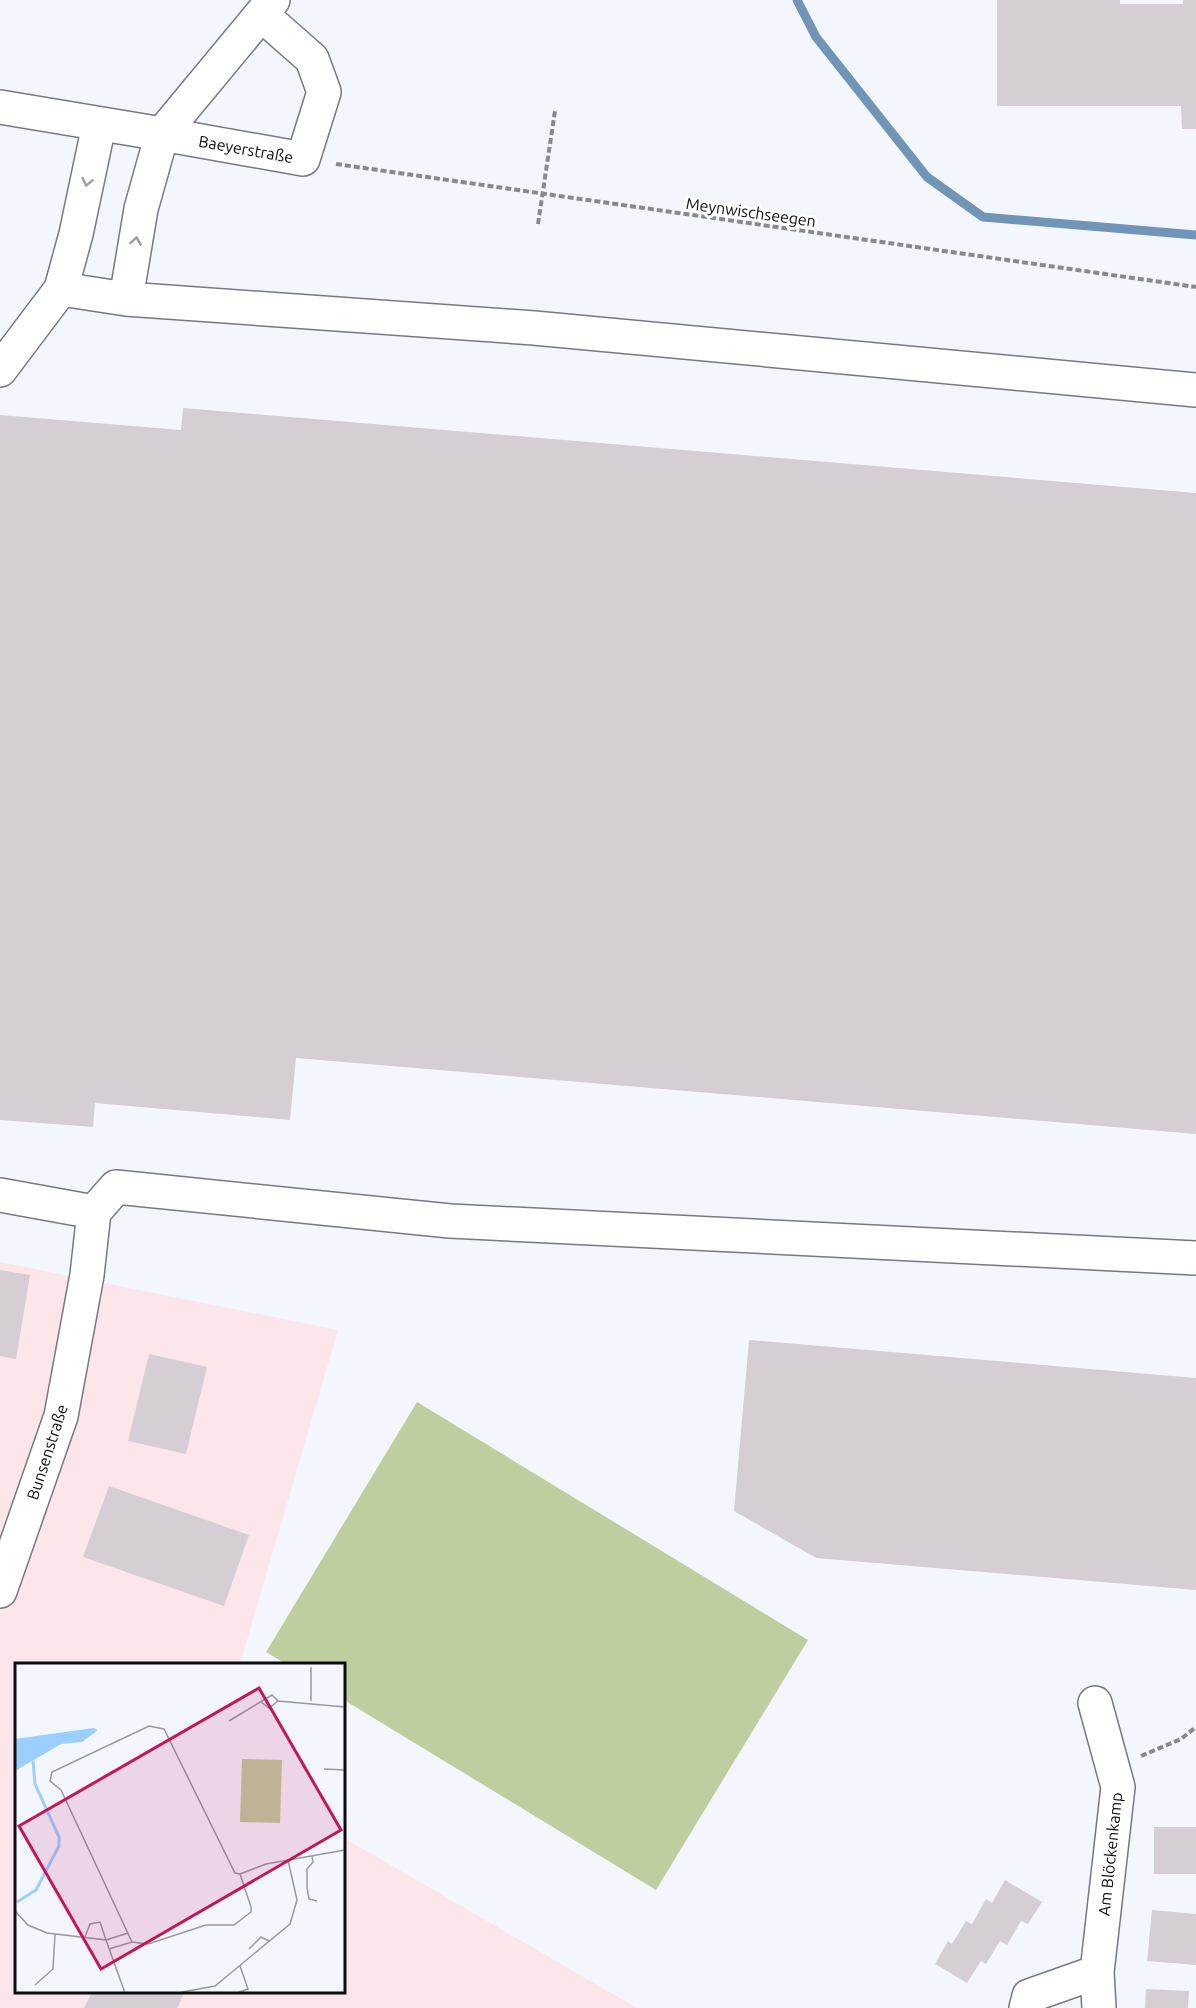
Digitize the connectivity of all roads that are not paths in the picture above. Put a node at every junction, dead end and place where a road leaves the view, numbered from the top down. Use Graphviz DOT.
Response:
graph roads {
  1 [pos="268,8"];
  2 [pos="0,107"];
  3 [pos="99,125"];
  4 [pos="162,134"];
  5 [pos="62,290"];
  6 [pos="126,299"];
  7 [pos="0,370"];
  8 [pos="1196,390"];
  9 [pos="0,1195"];
  10 [pos="94,1212"];
  11 [pos="1196,1258"];
  12 [pos="3,1572"];
  13 [pos="1095,1702"];
  14 [pos="1097,1972"];
  15 [pos="1026,2008"];
  16 [pos="1099,2008"];
  1 -- 4 [label="street, Baeyerstraße"];
  1 -- 4 [label="street, Baeyerstraße"];
  2 -- 3 [label="street, Baeyerstraße"];
  3 -- 4 [label="street, Baeyerstraße"];
  3 -- 5 [label="street, one-way"];
  6 -- 4 [label="street, one-way"];
  5 -- 6 [label="street"];
  5 -- 7 [label="street"];
  6 -- 8 [label="street"];
  9 -- 10 [label="street"];
  10 -- 11 [label="street"];
  10 -- 12 [label="street, Bunsenstraße"];
  13 -- 14 [label="street, Am Blöckenkamp"];
  14 -- 15 [label="street"];
  14 -- 16 [label="street, Am Blöckenkamp"];
}
